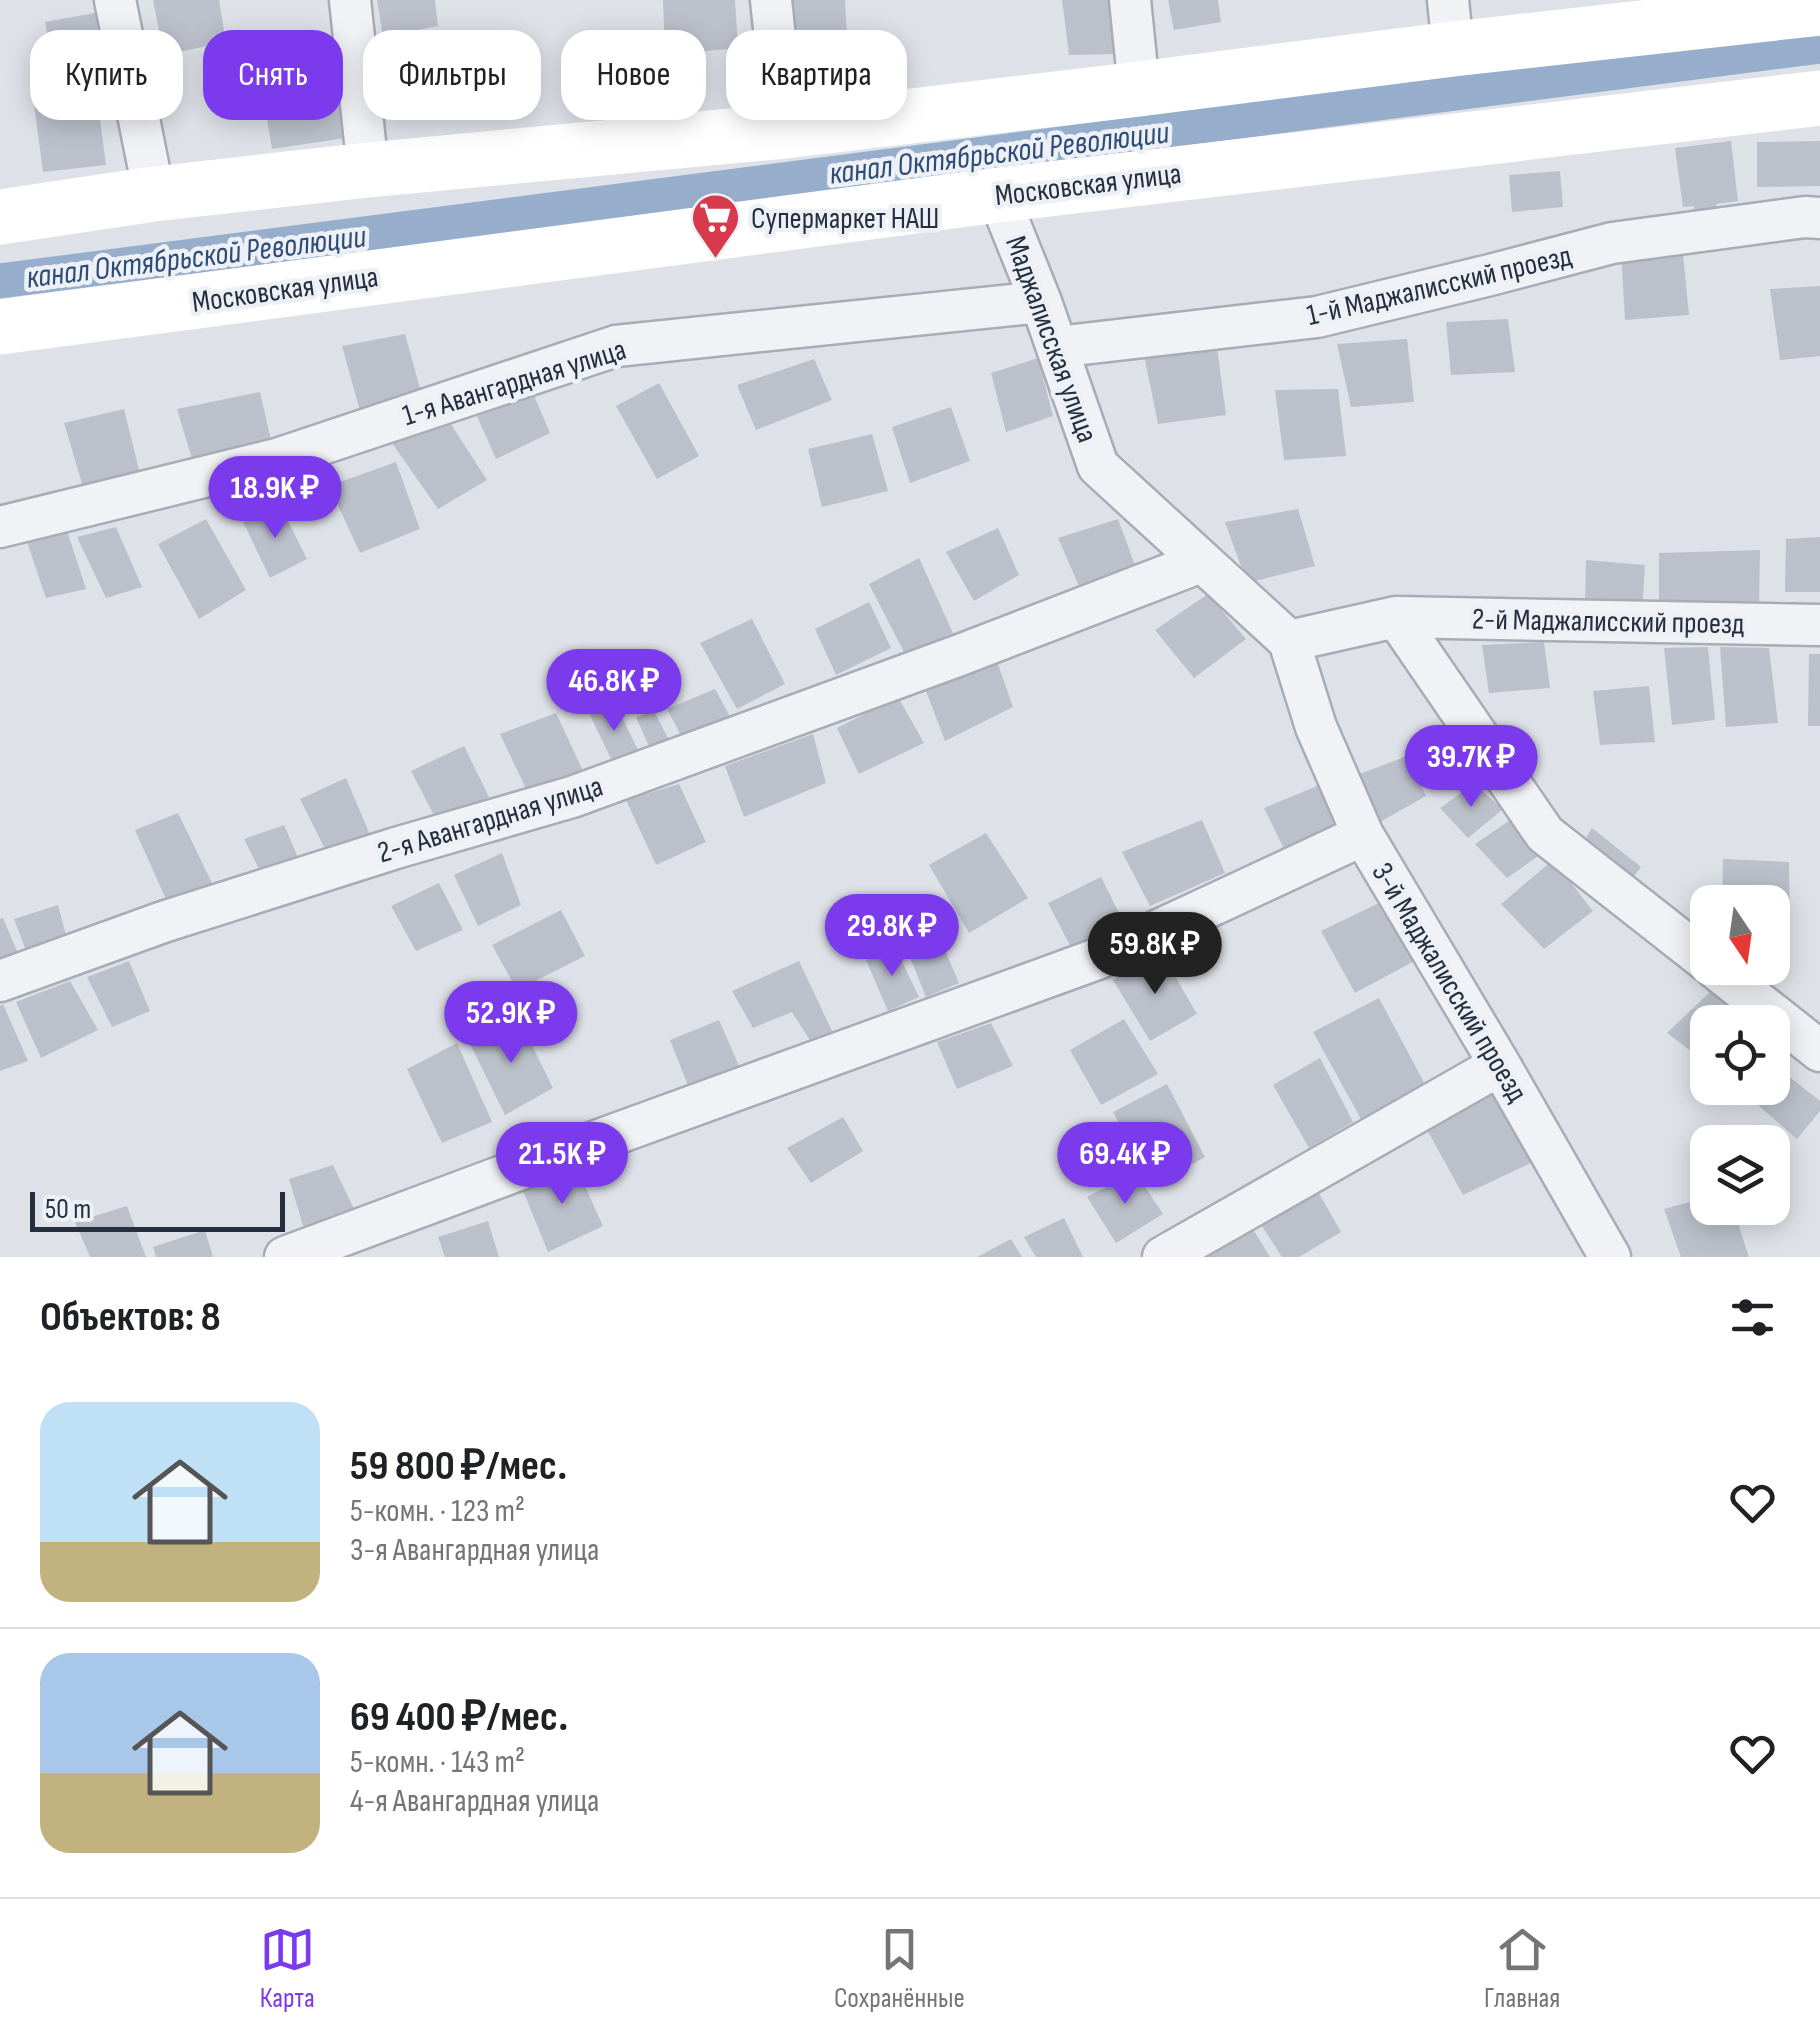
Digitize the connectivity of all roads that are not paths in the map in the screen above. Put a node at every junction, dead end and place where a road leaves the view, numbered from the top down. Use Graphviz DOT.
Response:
graph roads {
  1 [pos="116,0"];
  2 [pos="350,0"];
  3 [pos="771,0"];
  4 [pos="1130,0"];
  5 [pos="1820,8"];
  6 [pos="1450,24"];
  7 [pos="1140,89"];
  8 [pos="1820,98"];
  9 [pos="785,131"];
  10 [pos="368,170"];
  11 [pos="154,194"];
  12 [pos="998,195"];
  13 [pos="0,217"];
  14 [pos="1820,218"];
  15 [pos="1040,302"];
  16 [pos="0,326"];
  17 [pos="1056,347"];
  18 [pos="0,527"];
  19 [pos="1201,562"];
  20 [pos="1396,617"];
  21 [pos="1820,625"];
  22 [pos="1288,641"];
  23 [pos="1363,835"];
  24 [pos="1690,948"];
  25 [pos="0,981"];
  26 [pos="1736,985"];
  27 [pos="1820,1051"];
  28 [pos="1500,1065"];
  29 [pos="285,1257"];
  30 [pos="1163,1257"];
  31 [pos="1610,1257"];
  1 -- 11 [label="street"];
  2 -- 10 [label="street"];
  3 -- 9 [label="street"];
  4 -- 7 [label="street"];
  5 -- 6 [label="main road"];
  6 -- 7 [label="main road"];
  7 -- 9 [label="main road"];
  8 -- 12 [label="main road, Московская улица"];
  9 -- 10 [label="main road"];
  10 -- 11 [label="main road"];
  11 -- 13 [label="main road"];
  12 -- 15 [label="street, Маджалисская улица"];
  12 -- 16 [label="main road, Московская улица"];
  14 -- 17 [label="street, 1-й Маджалисский проезд"];
  15 -- 17 [label="street, Маджалисская улица"];
  15 -- 18 [label="street, 1-я Авангардная улица"];
  17 -- 19 [label="street, Маджалисская улица"];
  19 -- 22 [label="street, Маджалисская улица"];
  19 -- 25 [label="street, 2-я Авангардная улица"];
  20 -- 21 [label="street, 2-й Маджалисский проезд"];
  20 -- 22 [label="street, 2-й Маджалисский проезд"];
  20 -- 24 [label="street"];
  22 -- 23 [label="street, 3-й Маджалисский проезд"];
  23 -- 28 [label="street, 3-й Маджалисский проезд"];
  23 -- 29 [label="street"];
  26 -- 27 [label="street"];
  28 -- 30 [label="street"];
  28 -- 31 [label="street, 3-й Маджалисский проезд"];
}
